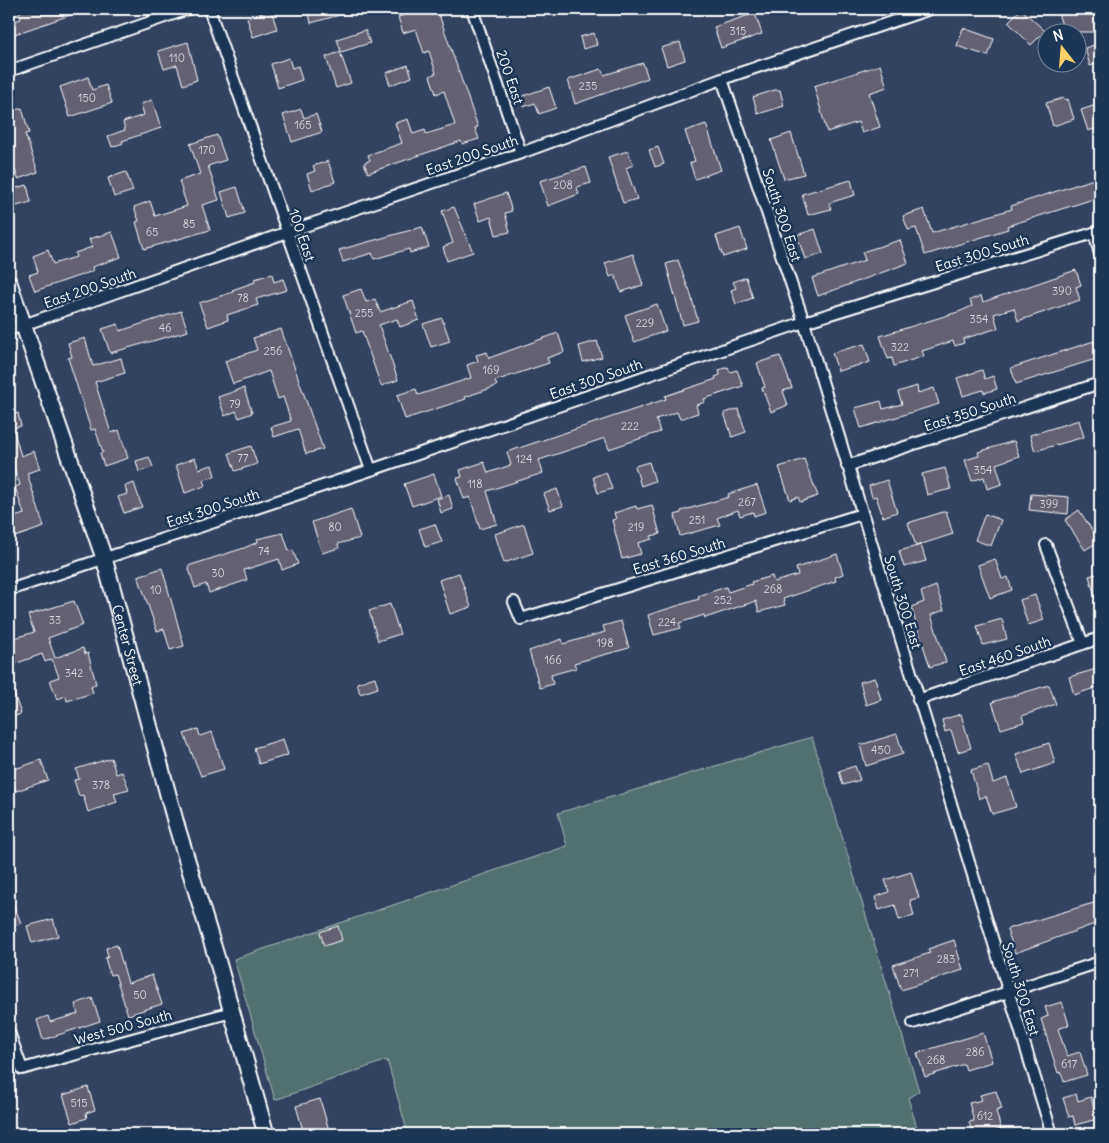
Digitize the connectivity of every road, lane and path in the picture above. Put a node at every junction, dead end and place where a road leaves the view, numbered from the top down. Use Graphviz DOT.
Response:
graph roads {
  1 [pos="188,9"];
  2 [pos="209,9"];
  3 [pos="472,9"];
  4 [pos="930,9"];
  5 [pos="9,71"];
  6 [pos="722,79"];
  7 [pos="521,154"];
  8 [pos="1097,232"];
  9 [pos="286,233"];
  10 [pos="1100,254"];
  11 [pos="9,283"];
  12 [pos="804,322"];
  13 [pos="16,328"];
  14 [pos="1100,383"];
  15 [pos="847,466"];
  16 [pos="371,470"];
  17 [pos="862,514"];
  18 [pos="1046,545"];
  19 [pos="104,558"];
  20 [pos="9,590"];
  21 [pos="514,602"];
  22 [pos="1100,638"];
  23 [pos="1083,644"];
  24 [pos="918,700"];
  25 [pos="1100,962"];
  26 [pos="1008,993"];
  27 [pos="232,1012"];
  28 [pos="913,1023"];
  29 [pos="9,1032"];
  30 [pos="266,1134"];
  31 [pos="1052,1134"];
  1 -- 5 [label="street"];
  2 -- 9 [label="street, 100 East"];
  3 -- 7 [label="street, 200 East"];
  4 -- 6 [label="street, East 200 South"];
  6 -- 7 [label="street, East 200 South"];
  6 -- 12 [label="street, South 300 East"];
  7 -- 9 [label="street, East 200 South"];
  8 -- 10 [label="street"];
  8 -- 12 [label="street, East 300 South"];
  9 -- 13 [label="street, East 200 South"];
  9 -- 16 [label="street, 100 East"];
  11 -- 13 [label="street, Center Street"];
  12 -- 15 [label="street, South 300 East"];
  12 -- 16 [label="street, East 300 South"];
  13 -- 19 [label="street, Center Street"];
  14 -- 15 [label="street, East 350 South"];
  15 -- 17 [label="street, South 300 East"];
  16 -- 19 [label="street, East 300 South"];
  17 -- 21 [label="street, East 360 South"];
  17 -- 24 [label="street, South 300 East"];
  18 -- 23 [label="street"];
  19 -- 20 [label="street, East 300 South"];
  19 -- 27 [label="street, Center Street"];
  22 -- 23 [label="street, East 460 South"];
  23 -- 24 [label="street, East 460 South"];
  24 -- 26 [label="street, South 300 East"];
  25 -- 26 [label="street"];
  26 -- 28 [label="street"];
  26 -- 31 [label="street, South 300 East"];
  27 -- 29 [label="street, West 500 South"];
  27 -- 30 [label="street, Center Street"];
}
